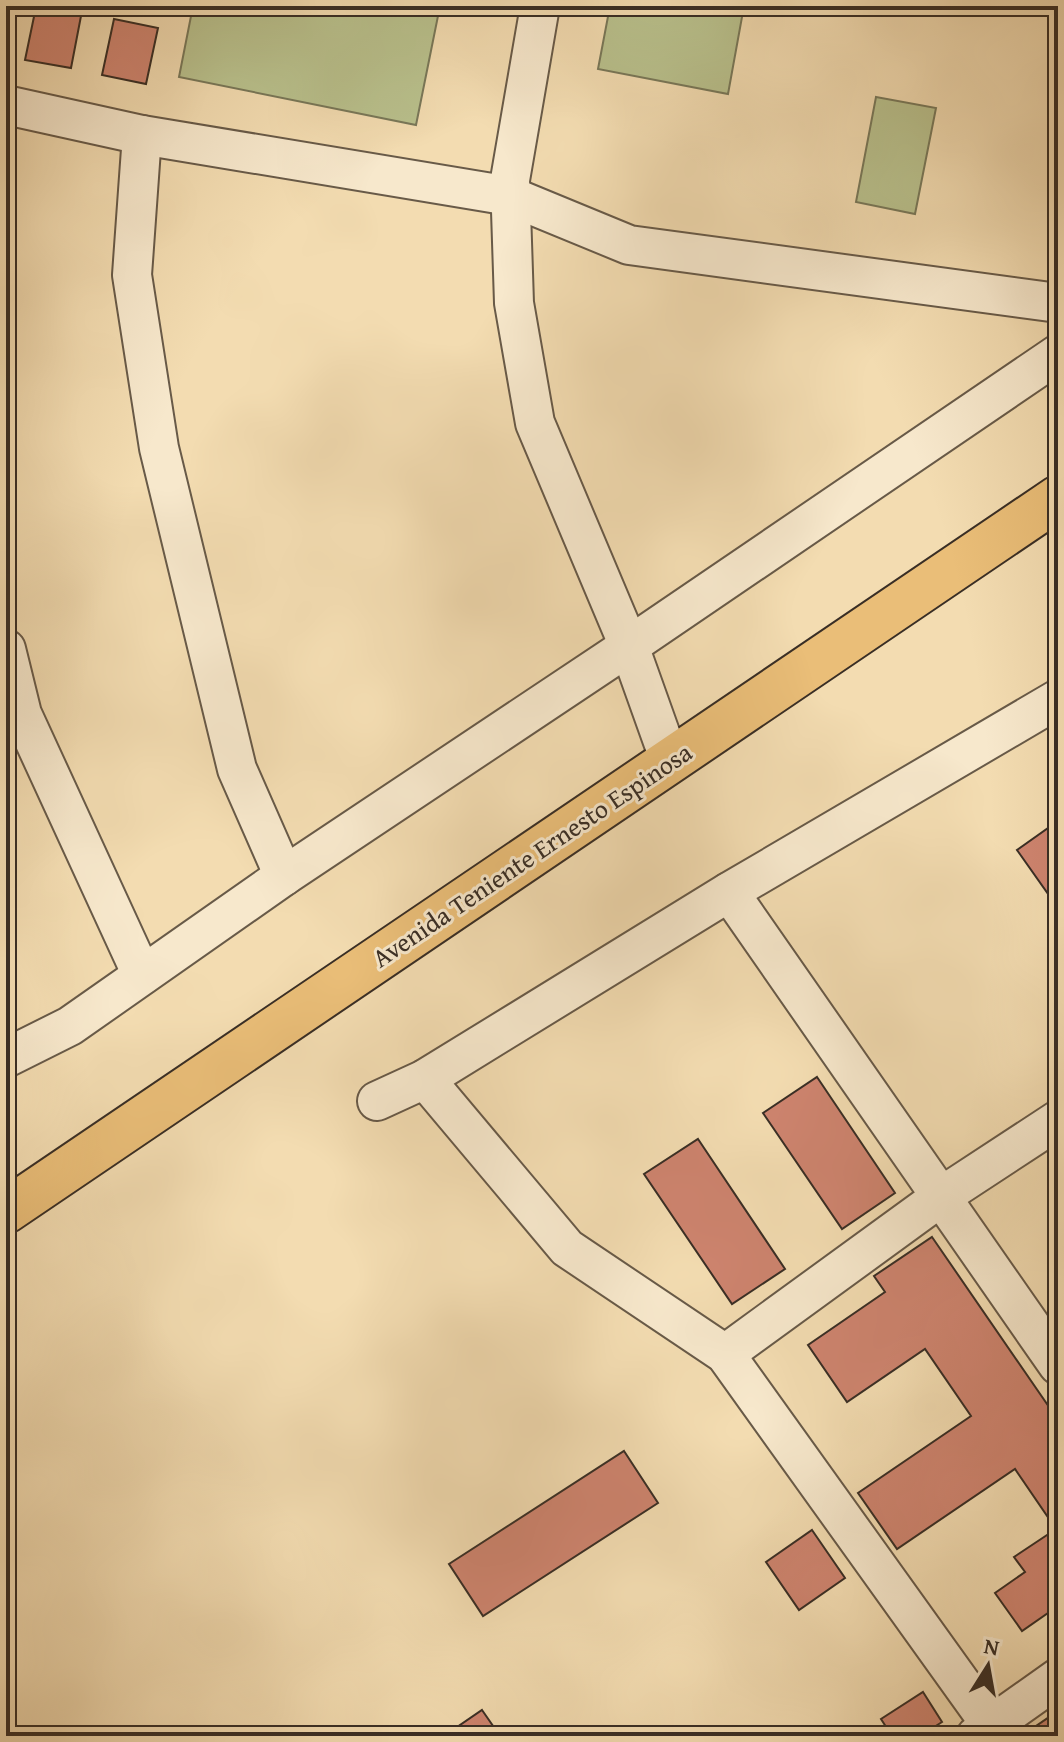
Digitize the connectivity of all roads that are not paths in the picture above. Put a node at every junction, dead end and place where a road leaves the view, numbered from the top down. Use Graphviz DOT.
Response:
graph roads {
  1 [pos="540,6"];
  2 [pos="6,105"];
  3 [pos="142,135"];
  4 [pos="510,196"];
  5 [pos="1058,303"];
  6 [pos="1058,354"];
  7 [pos="1058,498"];
  8 [pos="629,646"];
  9 [pos="6,649"];
  10 [pos="1058,699"];
  11 [pos="670,761"];
  12 [pos="284,876"];
  13 [pos="729,892"];
  14 [pos="142,975"];
  15 [pos="6,1058"];
  16 [pos="425,1079"];
  17 [pos="377,1101"];
  18 [pos="1058,1120"];
  19 [pos="942,1196"];
  20 [pos="6,1211"];
  21 [pos="725,1354"];
  22 [pos="1058,1365"];
  23 [pos="1058,1678"];
  24 [pos="984,1730"];
  1 -- 4 [label="street"];
  2 -- 3 [label="street"];
  3 -- 4 [label="street"];
  3 -- 12 [label="street"];
  4 -- 5 [label="street"];
  4 -- 8 [label="street"];
  6 -- 8 [label="street"];
  7 -- 11 [label="main road, Avenida Teniente Ernesto Espinosa"];
  8 -- 11 [label="street"];
  8 -- 12 [label="street"];
  9 -- 14 [label="street"];
  10 -- 13 [label="street"];
  11 -- 20 [label="main road, Avenida Teniente Ernesto Espinosa"];
  12 -- 14 [label="street"];
  13 -- 16 [label="street"];
  13 -- 19 [label="street"];
  14 -- 15 [label="street"];
  16 -- 17 [label="street"];
  16 -- 21 [label="street"];
  18 -- 19 [label="street"];
  19 -- 21 [label="street"];
  19 -- 22 [label="street"];
  21 -- 24 [label="street"];
  23 -- 24 [label="street"];
}
